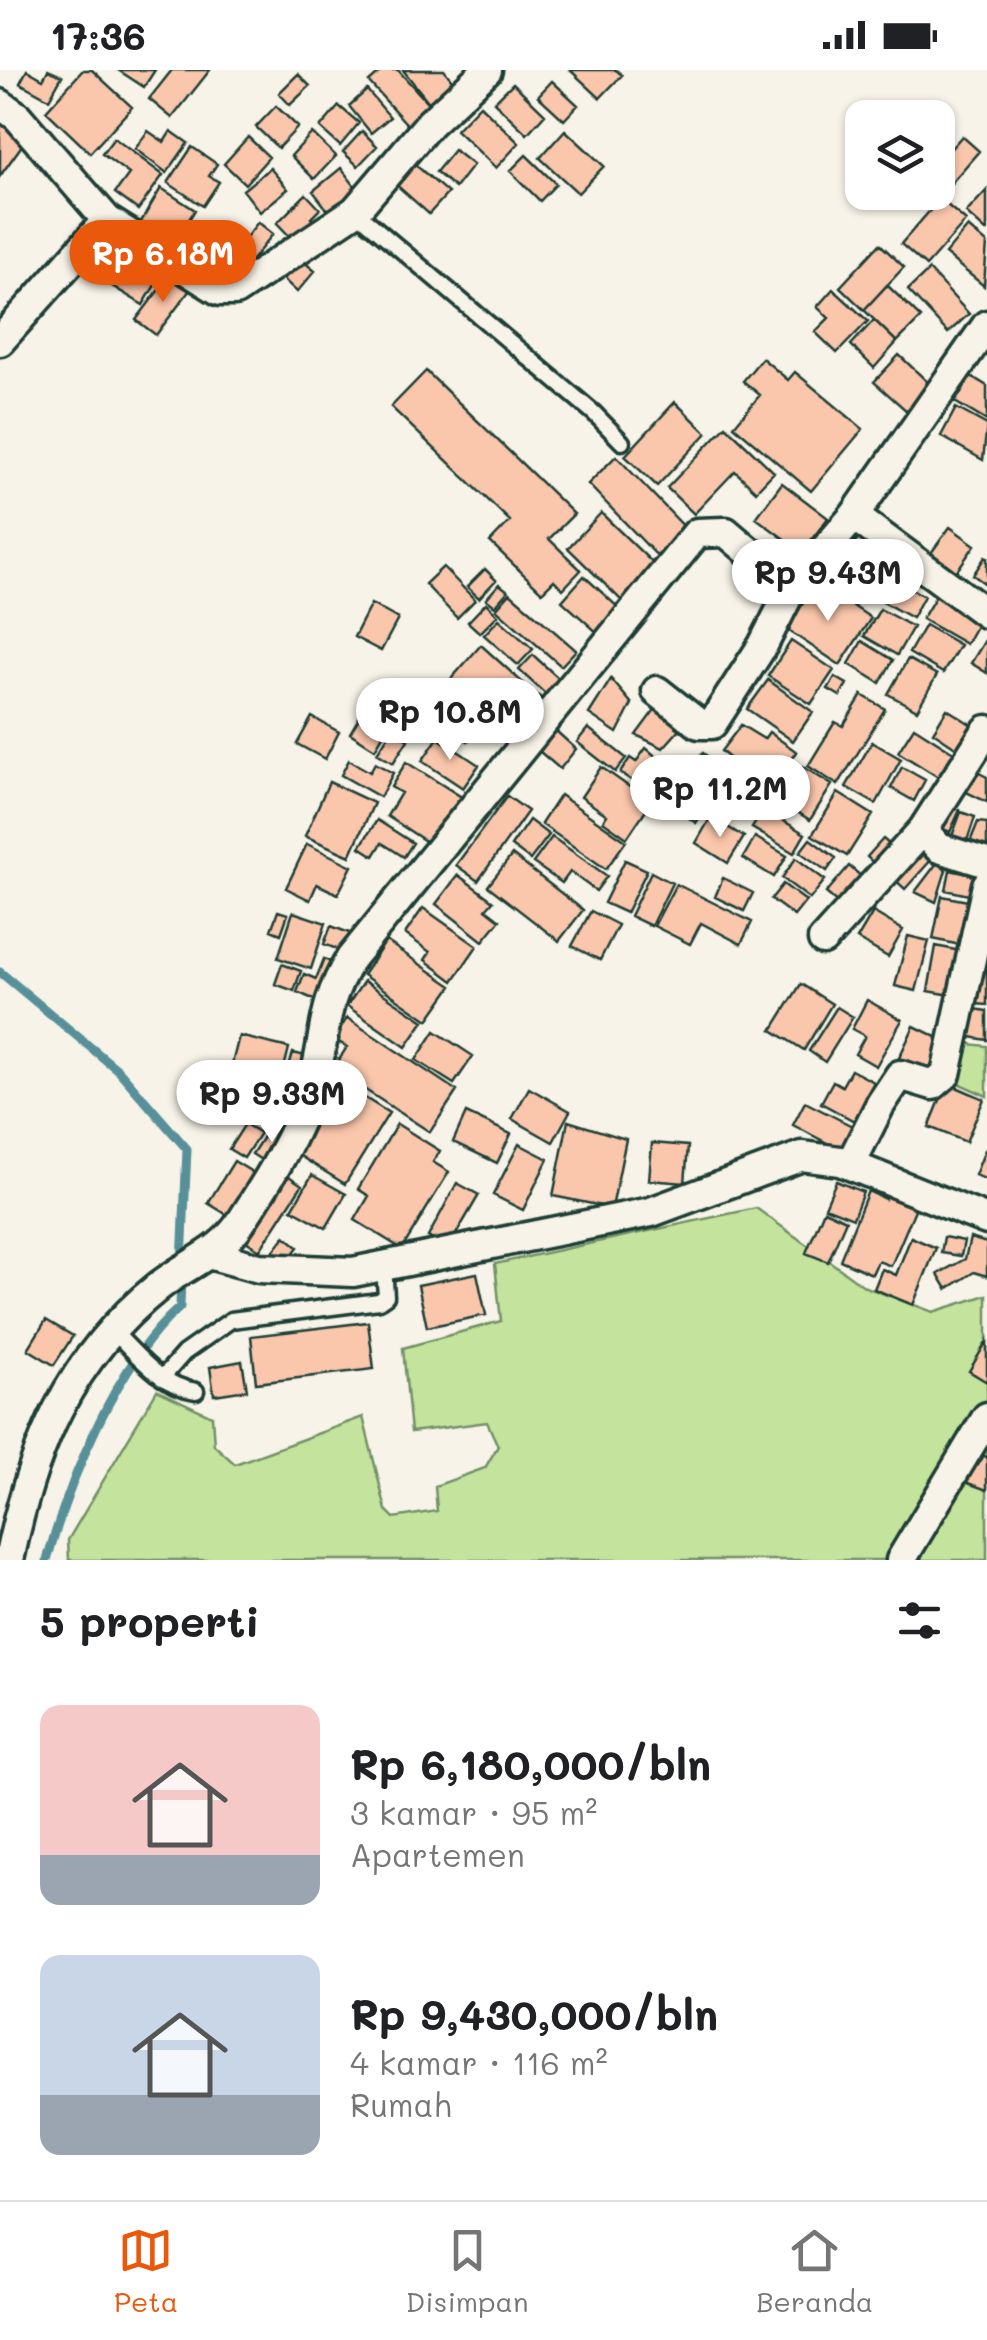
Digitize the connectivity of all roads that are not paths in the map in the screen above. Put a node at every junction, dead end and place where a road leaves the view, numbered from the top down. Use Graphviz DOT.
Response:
graph roads {
  1 [pos="487,70"];
  2 [pos="0,104"];
  3 [pos="356,212"];
  4 [pos="107,220"];
  5 [pos="987,325"];
  6 [pos="0,342"];
  7 [pos="622,442"];
  8 [pos="854,516"];
  9 [pos="792,588"];
  10 [pos="987,614"];
  11 [pos="657,691"];
  12 [pos="987,730"];
  13 [pos="923,830"];
  14 [pos="987,863"];
  15 [pos="987,886"];
  16 [pos="822,940"];
  17 [pos="850,1165"];
  18 [pos="987,1220"];
  19 [pos="203,1258"];
  20 [pos="384,1266"];
  21 [pos="120,1338"];
  22 [pos="162,1378"];
  23 [pos="196,1391"];
  24 [pos="987,1417"];
  25 [pos="8,1560"];
  26 [pos="901,1560"];
  1 -- 3 [label="street"];
  2 -- 4 [label="street"];
  3 -- 4 [label="street"];
  3 -- 7 [label="lane"];
  4 -- 6 [label="street"];
  5 -- 8 [label="street"];
  8 -- 9 [label="street"];
  8 -- 10 [label="street"];
  9 -- 11 [label="street"];
  9 -- 19 [label="street"];
  12 -- 13 [label="street"];
  13 -- 14 [label="street"];
  13 -- 16 [label="street"];
  15 -- 17 [label="street"];
  17 -- 18 [label="street"];
  17 -- 20 [label="street"];
  19 -- 20 [label="street"];
  19 -- 21 [label="street"];
  20 -- 22 [label="lane"];
  21 -- 22 [label="lane"];
  21 -- 25 [label="street"];
  22 -- 23 [label="lane"];
  24 -- 26 [label="street"];
}
